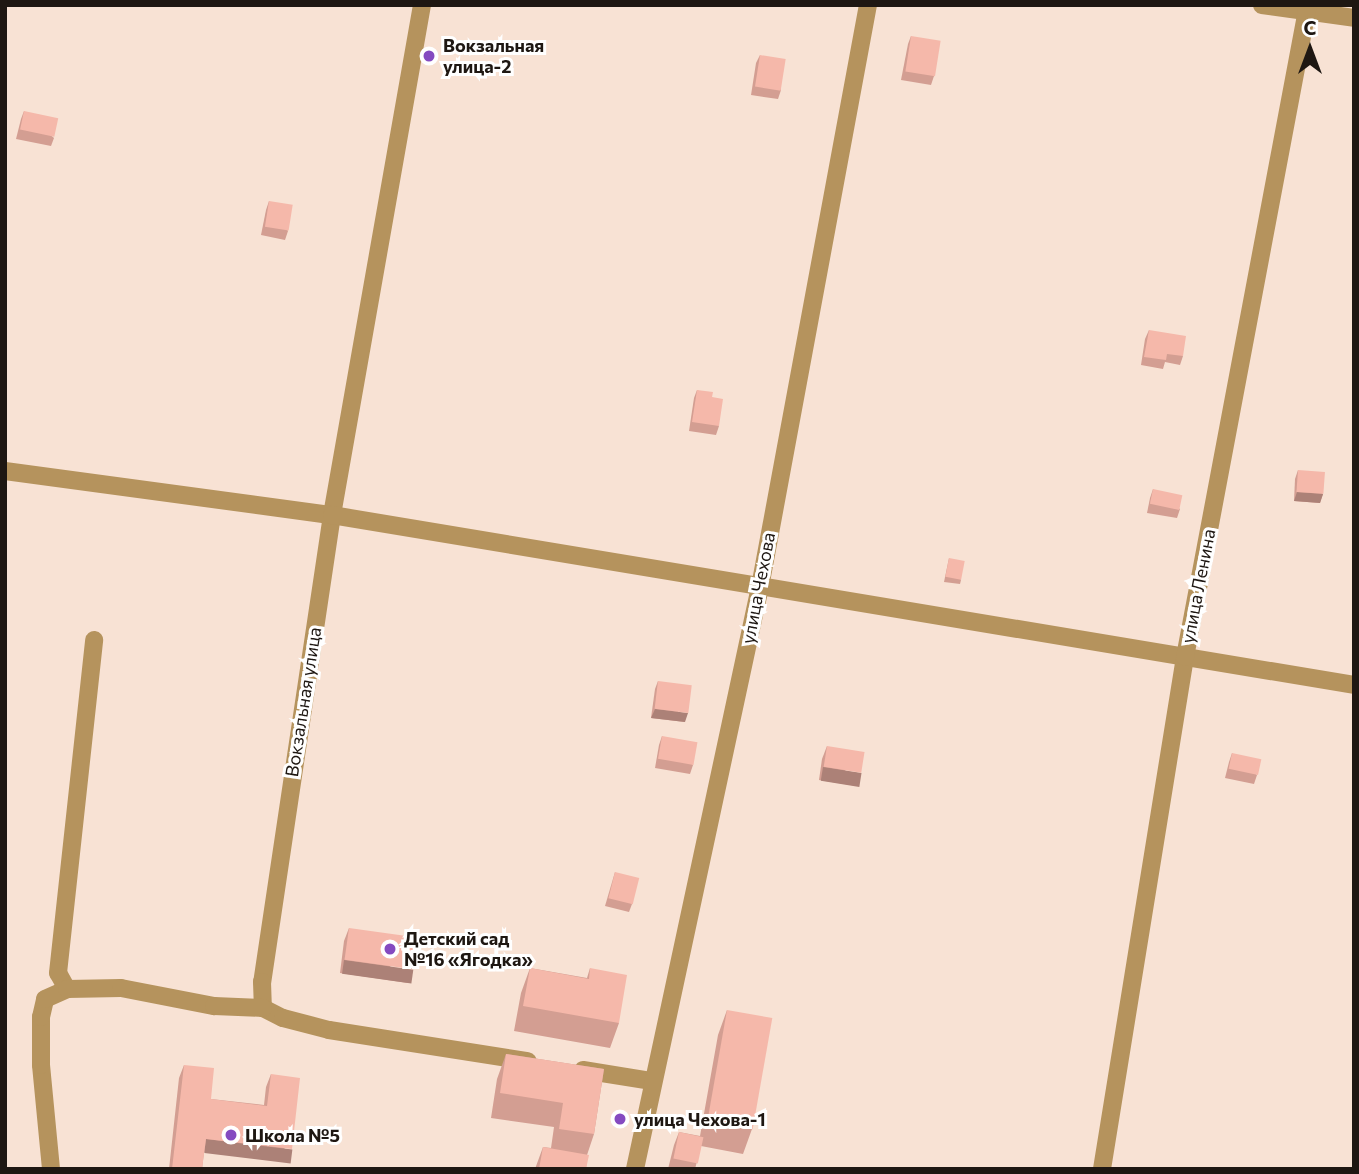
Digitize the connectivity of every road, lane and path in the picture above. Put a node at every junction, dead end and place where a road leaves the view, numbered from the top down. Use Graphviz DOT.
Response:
graph roads {
  1 [pos="422,5"];
  2 [pos="869,5"];
  3 [pos="1262,5"];
  4 [pos="1308,9"];
  5 [pos="1354,18"];
  6 [pos="5,471"];
  7 [pos="332,515"];
  8 [pos="760,586"];
  9 [pos="94,640"];
  10 [pos="1185,657"];
  11 [pos="1354,685"];
  12 [pos="67,989"];
  13 [pos="263,1008"];
  14 [pos="544,1064"];
  15 [pos="571,1068"];
  16 [pos="652,1081"];
  17 [pos="51,1169"];
  18 [pos="635,1169"];
  19 [pos="1102,1169"];
  1 -- 7 [label="street, Вокзальная улица"];
  2 -- 8 [label="street, улица Чехова"];
  3 -- 4 [label="street"];
  4 -- 5 [label="street"];
  4 -- 10 [label="street, улица Ленина"];
  6 -- 7 [label="street"];
  7 -- 8 [label="street"];
  7 -- 13 [label="street, Вокзальная улица"];
  8 -- 10 [label="street"];
  8 -- 16 [label="street, улица Чехова"];
  9 -- 12 [label="street"];
  10 -- 11 [label="street"];
  10 -- 19 [label="street, улица Ленина"];
  12 -- 13 [label="street"];
  12 -- 17 [label="street"];
  13 -- 14 [label="street"];
  15 -- 16 [label="street"];
  16 -- 18 [label="street, улица Чехова"];
}
